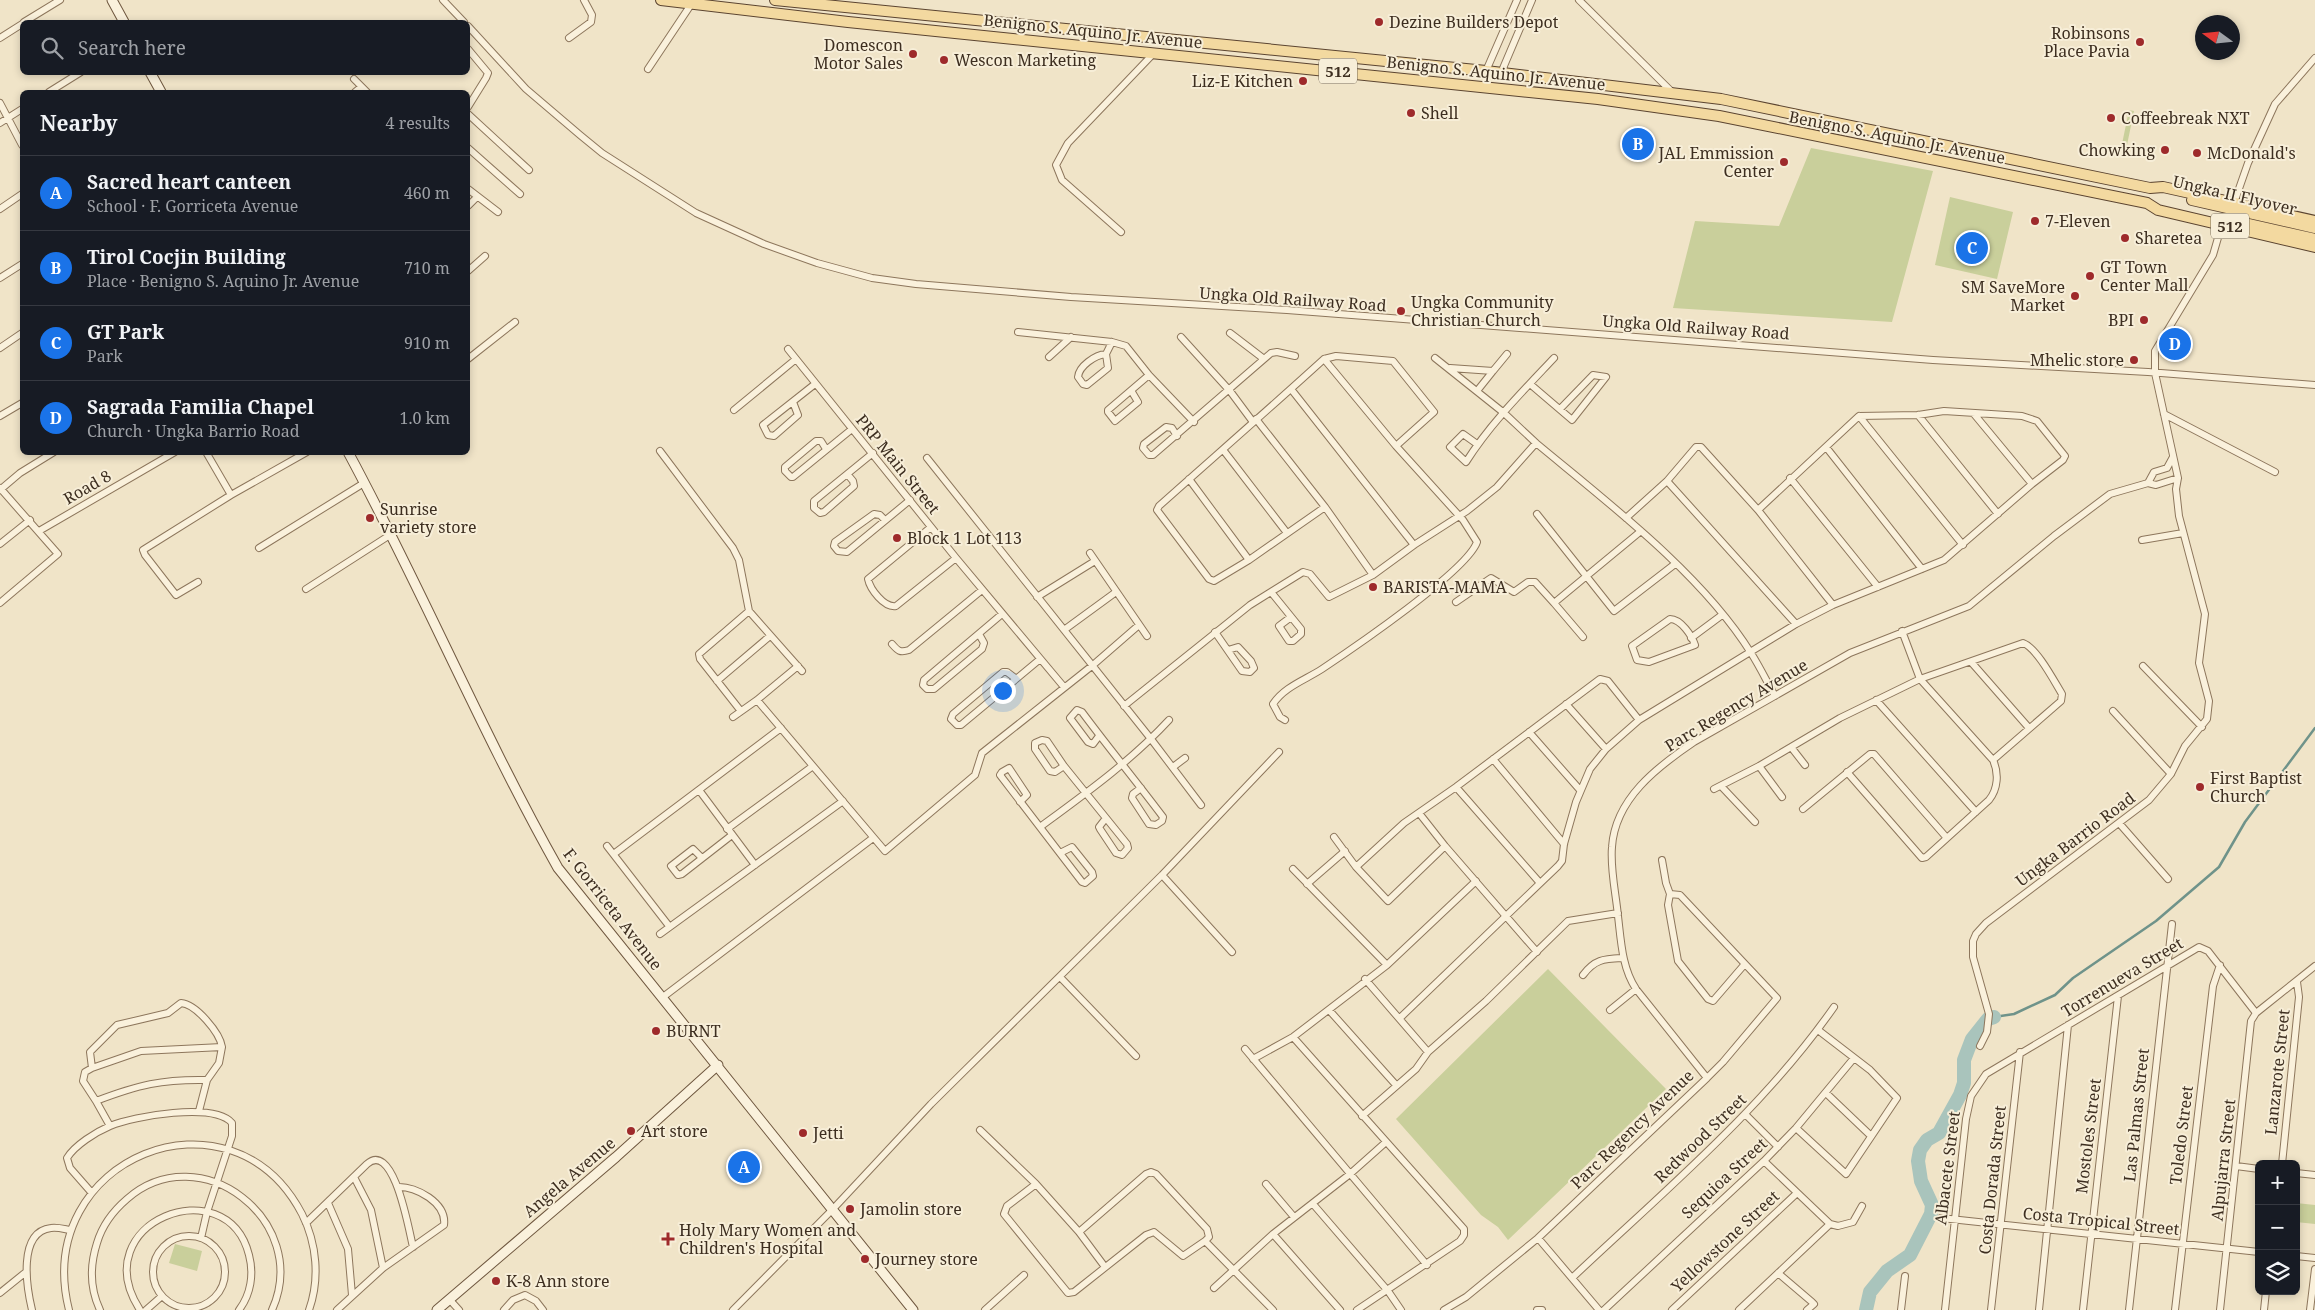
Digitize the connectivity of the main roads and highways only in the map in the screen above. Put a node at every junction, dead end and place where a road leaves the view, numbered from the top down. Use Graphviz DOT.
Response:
graph roads {
  1 [pos="112,0"];
  2 [pos="661,0"];
  3 [pos="775,0"];
  4 [pos="694,2"];
  5 [pos="123,20"];
  6 [pos="1121,36"];
  7 [pos="1119,50"];
  8 [pos="152,75"];
  9 [pos="1599,83"];
  10 [pos="160,90"];
  11 [pos="1598,99"];
  12 [pos="2014,159"];
  13 [pos="2011,175"];
  14 [pos="2150,188"];
  15 [pos="2161,198"];
  16 [pos="2147,203"];
  17 [pos="2315,221"];
  18 [pos="2315,228"];
  19 [pos="2315,239"];
  20 [pos="2315,247"];
  21 [pos="349,455"];
  22 [pos="718,1065"];
  23 [pos="437,1310"];
  24 [pos="913,1310"];
  1 -- 5 [label="main road"];
  2 -- 4 [label="main road, Benigno S. Aquino Jr. Avenue / 512"];
  3 -- 6 [label="main road, Benigno S. Aquino Jr. Avenue / 512"];
  4 -- 7 [label="main road, Benigno S. Aquino Jr. Avenue / 512"];
  6 -- 7 [label="main road"];
  6 -- 9 [label="main road, Benigno S. Aquino Jr. Avenue / 512"];
  7 -- 11 [label="main road, Benigno S. Aquino Jr. Avenue / 512"];
  8 -- 10 [label="main road"];
  9 -- 11 [label="main road"];
  9 -- 12 [label="main road, Benigno S. Aquino Jr. Avenue / 512"];
  11 -- 13 [label="main road, Benigno S. Aquino Jr. Avenue / 512"];
  12 -- 13 [label="main road"];
  12 -- 14 [label="main road, Benigno S. Aquino Jr. Avenue / 512"];
  13 -- 16 [label="main road, Benigno S. Aquino Jr. Avenue / 512"];
  14 -- 15 [label="main road, Ungka II Flyover / 512"];
  14 -- 17 [label="main road, Benigno S. Aquino Jr. Avenue / 512"];
  15 -- 16 [label="main road, Ungka II Flyover / 512"];
  15 -- 18 [label="main road, Ungka II Flyover / 512"];
  15 -- 19 [label="main road, Ungka II Flyover / 512"];
  16 -- 20 [label="main road, Benigno S. Aquino Jr. Avenue / 512"];
  21 -- 22 [label="main road, F. Gorriceta Avenue"];
  22 -- 23 [label="main road, Angela Avenue"];
  22 -- 24 [label="main road, F. Gorriceta Avenue"];
}
